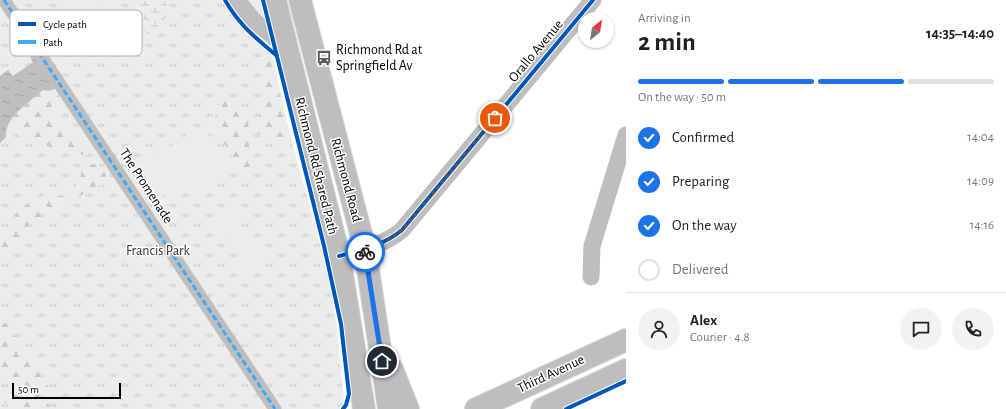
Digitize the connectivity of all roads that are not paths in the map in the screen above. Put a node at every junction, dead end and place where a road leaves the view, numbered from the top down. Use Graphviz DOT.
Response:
graph roads {
  1 [pos="4,0"];
  2 [pos="237,0"];
  3 [pos="275,0"];
  4 [pos="300,0"];
  5 [pos="593,0"];
  6 [pos="11,10"];
  7 [pos="288,48"];
  8 [pos="41,56"];
  9 [pos="626,136"];
  10 [pos="365,249"];
  11 [pos="339,256"];
  12 [pos="591,277"];
  13 [pos="377,331"];
  14 [pos="626,340"];
  15 [pos="626,370"];
  16 [pos="275,409"];
  17 [pos="364,409"];
  18 [pos="389,409"];
  19 [pos="408,409"];
  20 [pos="476,409"];
  21 [pos="542,409"];
  1 -- 6 [label="street, The Promenade"];
  2 -- 7 [label="street"];
  3 -- 7 [label="main road, Richmond Road"];
  4 -- 10 [label="main road, Richmond Road"];
  5 -- 10 [label="street, Orallo Avenue"];
  7 -- 11 [label="main road, Richmond Road"];
  8 -- 16 [label="street, The Promenade"];
  9 -- 12 [label="street"];
  10 -- 11 [label="street, Orallo Avenue"];
  10 -- 13 [label="main road, Richmond Road"];
  11 -- 17 [label="main road, Richmond Road"];
  13 -- 18 [label="main road, Richmond Road"];
  13 -- 19 [label="main road"];
  14 -- 20 [label="main road, Third Avenue"];
  15 -- 21 [label="main road, Third Avenue"];
}
